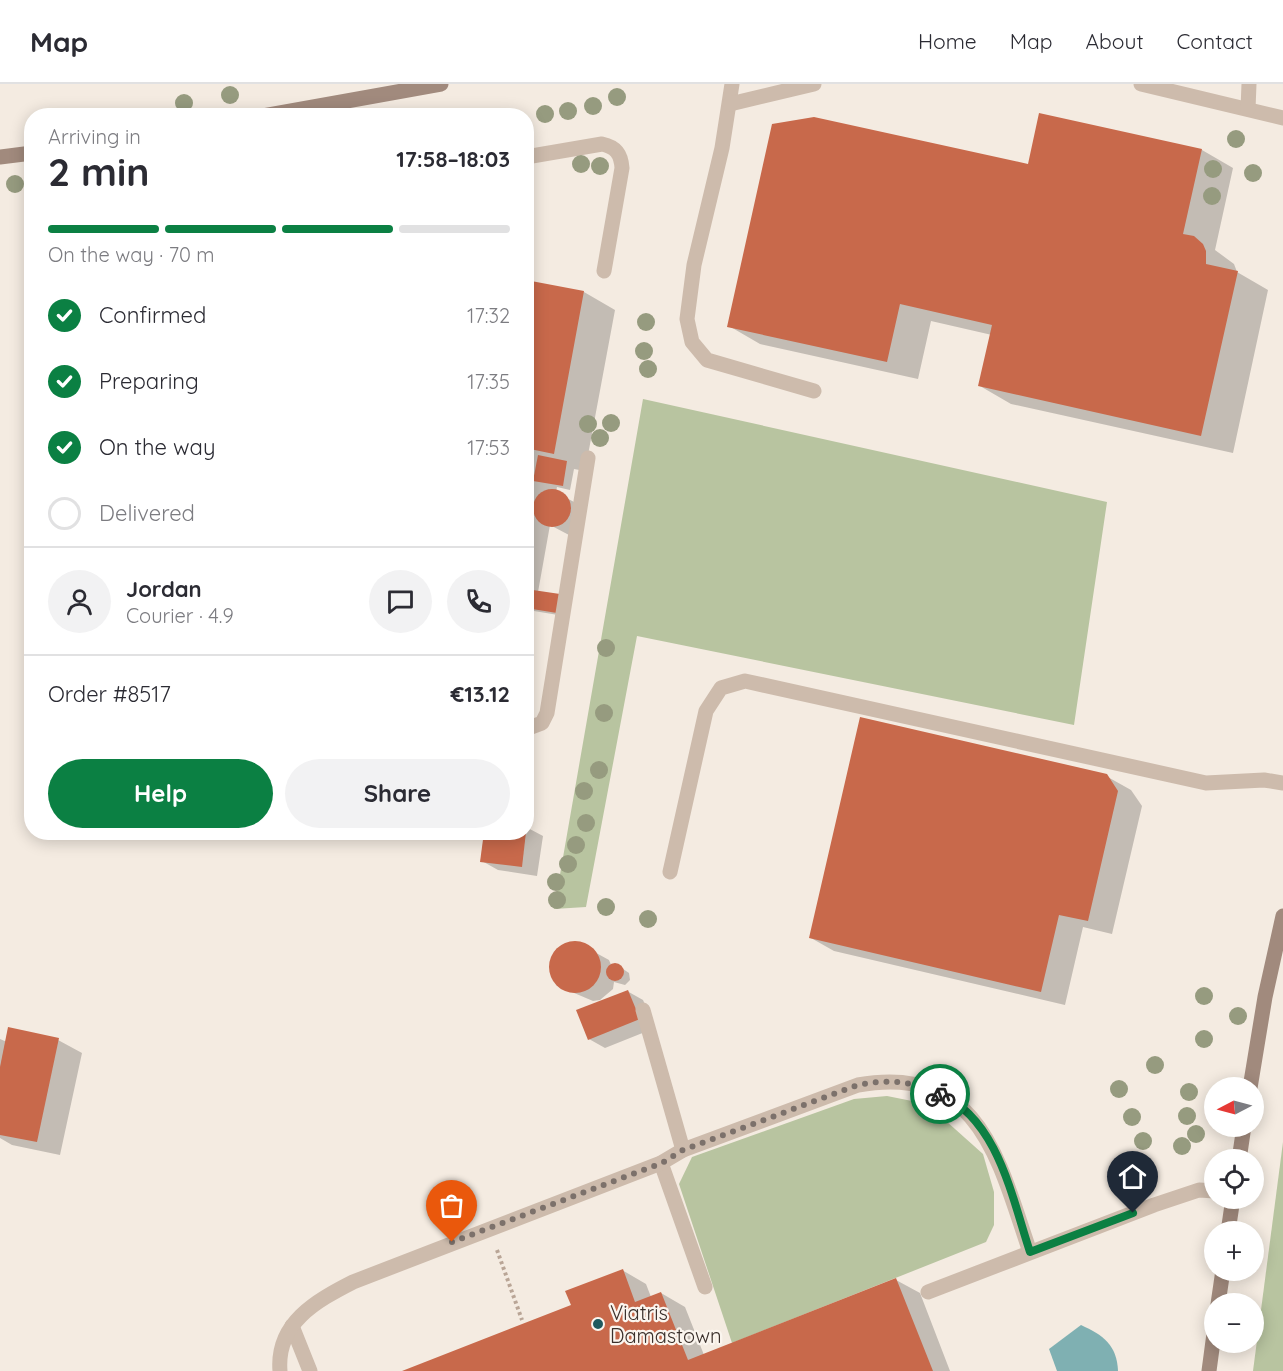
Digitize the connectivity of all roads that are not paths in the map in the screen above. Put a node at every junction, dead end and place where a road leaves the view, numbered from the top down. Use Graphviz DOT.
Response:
graph roads {
  1 [pos="441,84"];
  2 [pos="732,84"];
  3 [pos="814,84"];
  4 [pos="1141,84"];
  5 [pos="1249,84"];
  6 [pos="730,104"];
  7 [pos="326,108"];
  8 [pos="1248,109"];
  9 [pos="1283,118"];
  10 [pos="24,154"];
  11 [pos="534,156"];
  12 [pos="0,157"];
  13 [pos="604,271"];
  14 [pos="814,391"];
  15 [pos="588,458"];
  16 [pos="534,726"];
  17 [pos="1283,783"];
  18 [pos="670,872"];
  19 [pos="1283,916"];
  20 [pos="643,1010"];
  21 [pos="1252,1077"];
  22 [pos="683,1150"];
  23 [pos="662,1163"];
  24 [pos="1204,1190"];
  25 [pos="1030,1252"];
  26 [pos="705,1287"];
  27 [pos="928,1292"];
  28 [pos="292,1326"];
  29 [pos="1211,1353"];
  30 [pos="280,1371"];
  31 [pos="310,1371"];
  32 [pos="1209,1371"];
  1 -- 7 [label="street"];
  2 -- 6 [label="lane"];
  3 -- 6 [label="lane"];
  4 -- 8 [label="lane"];
  5 -- 8 [label="lane"];
  6 -- 14 [label="lane"];
  8 -- 9 [label="lane"];
  10 -- 12 [label="street"];
  11 -- 13 [label="lane"];
  15 -- 16 [label="lane"];
  17 -- 18 [label="lane"];
  19 -- 21 [label="street"];
  20 -- 22 [label="lane"];
  22 -- 23 [label="lane"];
  22 -- 25 [label="lane"];
  23 -- 26 [label="lane"];
  23 -- 28 [label="lane"];
  24 -- 25 [label="lane"];
  25 -- 27 [label="lane"];
  28 -- 30 [label="lane"];
  28 -- 31 [label="lane"];
  29 -- 32 [label="street"];
}
